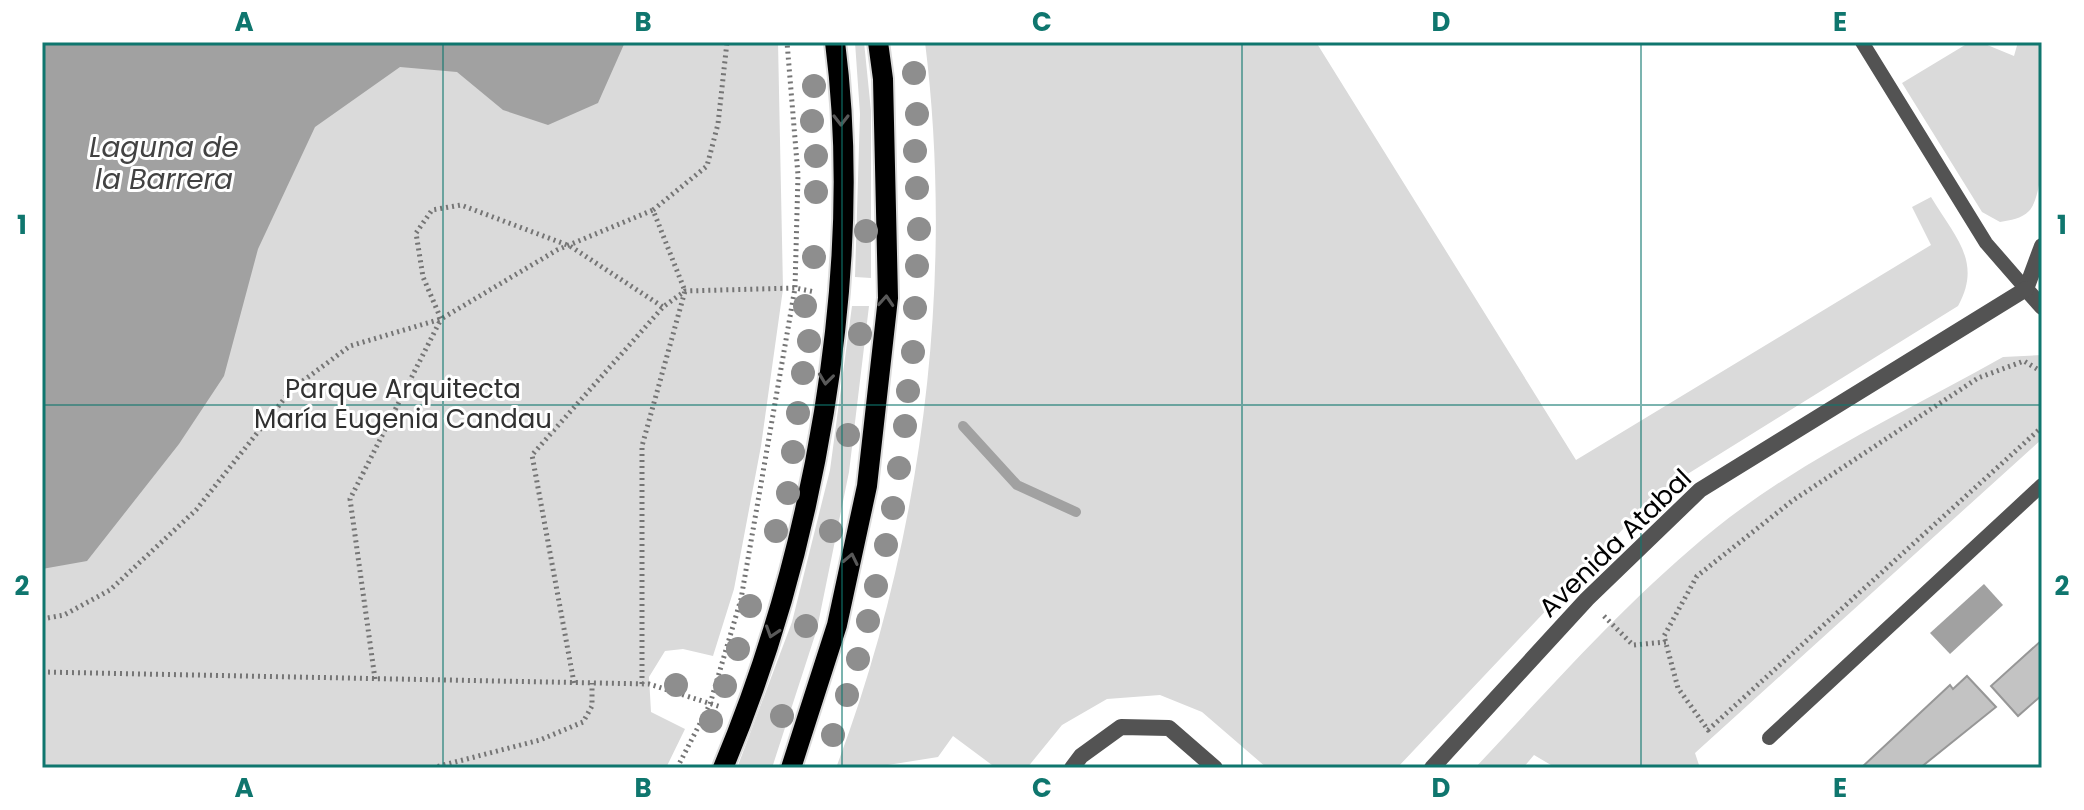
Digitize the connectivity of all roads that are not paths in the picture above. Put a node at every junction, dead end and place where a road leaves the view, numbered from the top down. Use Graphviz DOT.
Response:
graph roads {
  1 [pos="835,42"];
  2 [pos="878,42"];
  3 [pos="1862,42"];
  4 [pos="2042,246"];
  5 [pos="2026,289"];
  6 [pos="2042,307"];
  7 [pos="2042,485"];
  8 [pos="1769,738"];
  9 [pos="723,768"];
  10 [pos="791,768"];
  11 [pos="1072,768"];
  12 [pos="1215,768"];
  13 [pos="1432,768"];
  1 -- 9 [label="main road, one-way"];
  10 -- 2 [label="main road, one-way"];
  3 -- 5 [label="lane"];
  4 -- 5 [label="street"];
  5 -- 6 [label="street"];
  5 -- 13 [label="street, Avenida Atabal"];
  7 -- 8 [label="lane"];
  11 -- 12 [label="street"];
}
